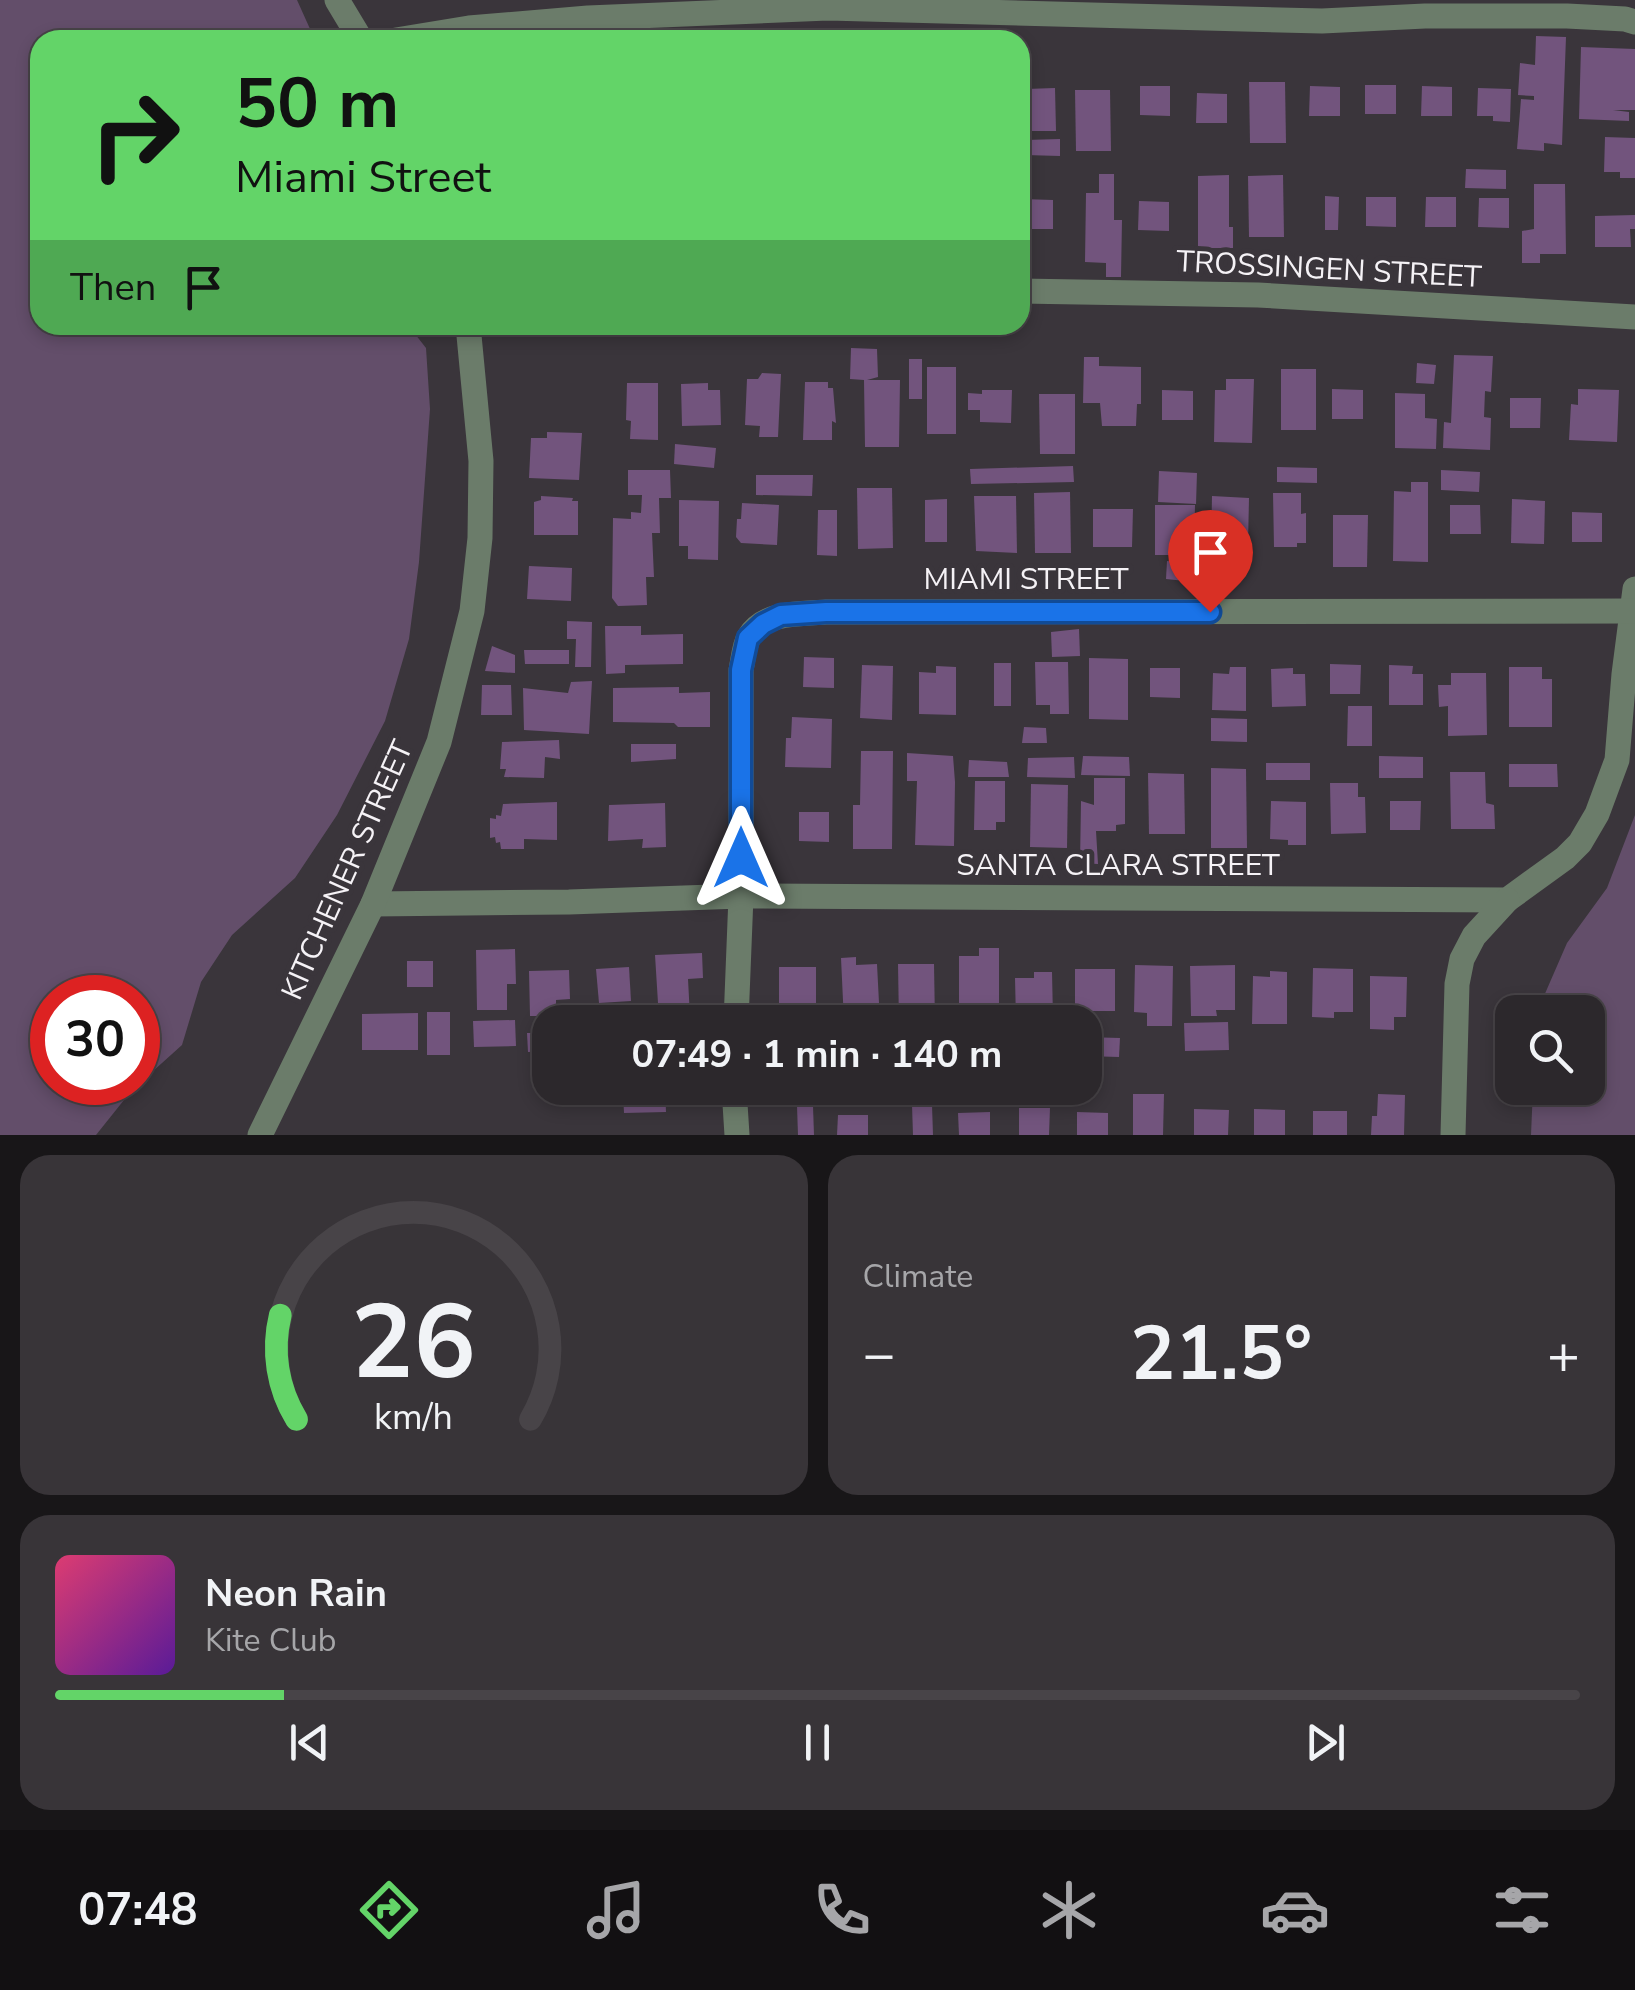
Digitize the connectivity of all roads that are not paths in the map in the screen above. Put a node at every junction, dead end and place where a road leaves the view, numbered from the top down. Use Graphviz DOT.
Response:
graph roads {
  1 [pos="337,0"];
  2 [pos="1635,22"];
  3 [pos="355,30"];
  4 [pos="458,30"];
  5 [pos="1030,291"];
  6 [pos="1635,317"];
  7 [pos="469,335"];
  8 [pos="1633,600"];
  9 [pos="741,896"];
  10 [pos="1508,900"];
  11 [pos="374,904"];
  12 [pos="737,1005"];
  13 [pos="735,1105"];
  14 [pos="260,1135"];
  15 [pos="737,1135"];
  16 [pos="1453,1135"];
  1 -- 3 [label="street"];
  2 -- 4 [label="street"];
  5 -- 6 [label="street, TROSSINGEN STREET"];
  7 -- 11 [label="street, KITCHENER STREET"];
  8 -- 9 [label="street, MIAMI STREET"];
  8 -- 10 [label="street"];
  9 -- 10 [label="street, SANTA CLARA STREET"];
  9 -- 11 [label="street, SANTA CLARA STREET"];
  9 -- 12 [label="street, MIAMI STREET"];
  10 -- 16 [label="street"];
  11 -- 14 [label="street, KITCHENER STREET"];
  13 -- 15 [label="street"];
}
